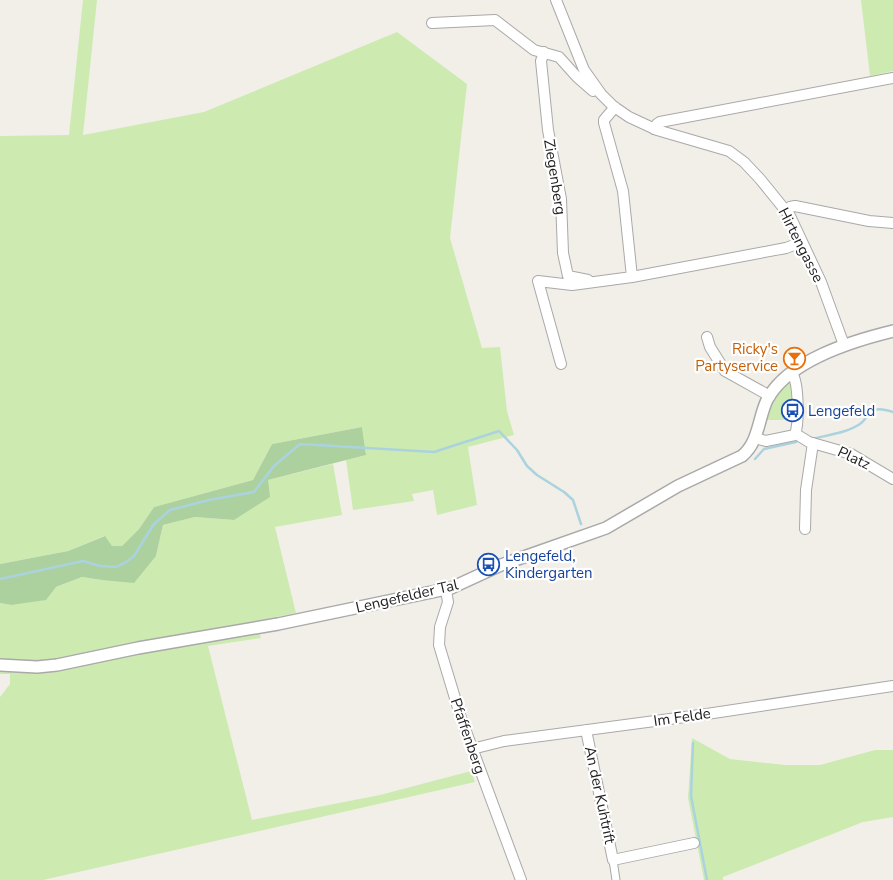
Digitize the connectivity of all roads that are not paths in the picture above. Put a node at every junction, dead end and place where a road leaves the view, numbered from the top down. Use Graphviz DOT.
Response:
graph roads {
  1 [pos="556,0"];
  2 [pos="432,24"];
  3 [pos="544,52"];
  4 [pos="893,78"];
  5 [pos="601,94"];
  6 [pos="614,108"];
  7 [pos="654,129"];
  8 [pos="786,210"];
  9 [pos="893,223"];
  10 [pos="802,242"];
  11 [pos="632,277"];
  12 [pos="594,281"];
  13 [pos="893,331"];
  14 [pos="707,336"];
  15 [pos="844,345"];
  16 [pos="561,364"];
  17 [pos="792,373"];
  18 [pos="770,396"];
  19 [pos="796,434"];
  20 [pos="755,438"];
  21 [pos="812,443"];
  22 [pos="893,479"];
  23 [pos="805,529"];
  24 [pos="446,590"];
  25 [pos="0,664"];
  26 [pos="893,686"];
  27 [pos="586,730"];
  28 [pos="472,748"];
  29 [pos="694,843"];
  30 [pos="613,860"];
  31 [pos="521,880"];
  32 [pos="616,880"];
  1 -- 5 [label="street, Hirtengasse"];
  2 -- 3 [label="street"];
  3 -- 5 [label="street"];
  3 -- 12 [label="street, Ziegenberg"];
  4 -- 7 [label="street"];
  5 -- 6 [label="street, Hirtengasse"];
  6 -- 7 [label="street, Hirtengasse"];
  6 -- 11 [label="street"];
  7 -- 8 [label="street, Hirtengasse"];
  8 -- 9 [label="street"];
  8 -- 10 [label="street, Hirtengasse"];
  10 -- 11 [label="street, Ziegenberg"];
  10 -- 15 [label="street, Hirtengasse"];
  11 -- 12 [label="street, Ziegenberg"];
  12 -- 16 [label="street, Ziegenberg"];
  13 -- 15 [label="street, Lengefelder Tal"];
  14 -- 18 [label="street"];
  15 -- 17 [label="street, Lengefelder Tal"];
  17 -- 18 [label="street, Lengefelder Tal"];
  17 -- 19 [label="street"];
  18 -- 20 [label="street, Lengefelder Tal"];
  19 -- 20 [label="street"];
  19 -- 21 [label="street, Platz"];
  20 -- 24 [label="street, Lengefelder Tal"];
  21 -- 22 [label="street, Platz"];
  21 -- 23 [label="street"];
  24 -- 25 [label="street, Lengefelder Tal"];
  24 -- 28 [label="street, Pfaffenberg"];
  26 -- 27 [label="street, Im Felde"];
  27 -- 28 [label="street, Im Felde"];
  27 -- 30 [label="street, An der Kuhtrift"];
  28 -- 31 [label="street, Pfaffenberg"];
  29 -- 30 [label="street, An der Kuhtrift"];
  30 -- 32 [label="street, An der Kuhtrift"];
}
